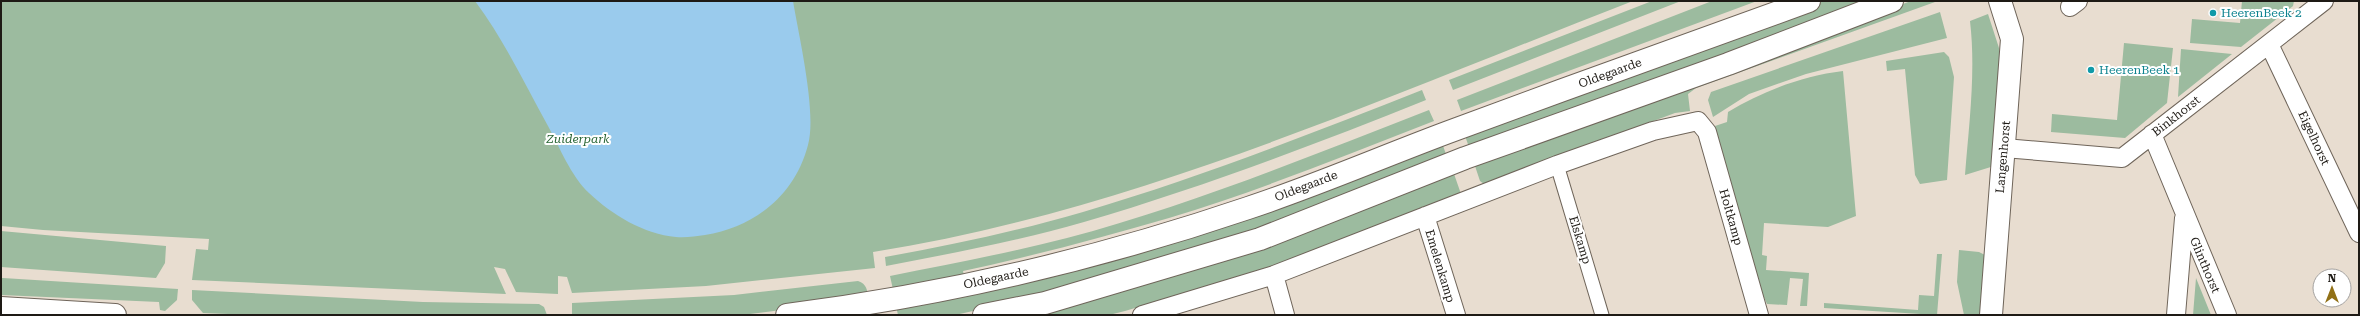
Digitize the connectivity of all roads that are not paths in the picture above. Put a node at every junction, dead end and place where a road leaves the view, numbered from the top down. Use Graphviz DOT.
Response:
graph roads {
  1 [pos="1809,1"];
  2 [pos="1892,1"];
  3 [pos="2000,1"];
  4 [pos="2324,1"];
  5 [pos="2269,44"];
  6 [pos="2152,134"];
  7 [pos="2004,148"];
  8 [pos="1557,165"];
  9 [pos="2184,215"];
  10 [pos="1425,216"];
  11 [pos="2359,233"];
  12 [pos="1274,275"];
  13 [pos="1,308"];
  14 [pos="115,315"];
  15 [pos="787,315"];
  16 [pos="984,315"];
  17 [pos="1142,315"];
  18 [pos="1285,315"];
  19 [pos="1456,315"];
  20 [pos="1602,315"];
  21 [pos="1759,315"];
  22 [pos="1991,315"];
  23 [pos="2176,315"];
  24 [pos="2227,315"];
  1 -- 15 [label="main road, Oldegaarde"];
  2 -- 16 [label="main road"];
  3 -- 7 [label="main road, Langenhorst"];
  4 -- 5 [label="street, Binkhorst"];
  5 -- 6 [label="street, Binkhorst"];
  5 -- 11 [label="street, Eigelhorst"];
  6 -- 7 [label="street, Binkhorst"];
  6 -- 9 [label="street, Glinthorst"];
  7 -- 22 [label="main road, Langenhorst"];
  8 -- 10 [label="street"];
  8 -- 20 [label="street, Elskamp"];
  8 -- 21 [label="street, Holtkamp"];
  9 -- 23 [label="street, Glinthorst"];
  9 -- 24 [label="street, Glinthorst"];
  10 -- 12 [label="street"];
  10 -- 19 [label="street, Emelenkamp"];
  12 -- 17 [label="street"];
  12 -- 18 [label="street"];
  13 -- 14 [label="main road"];
}
